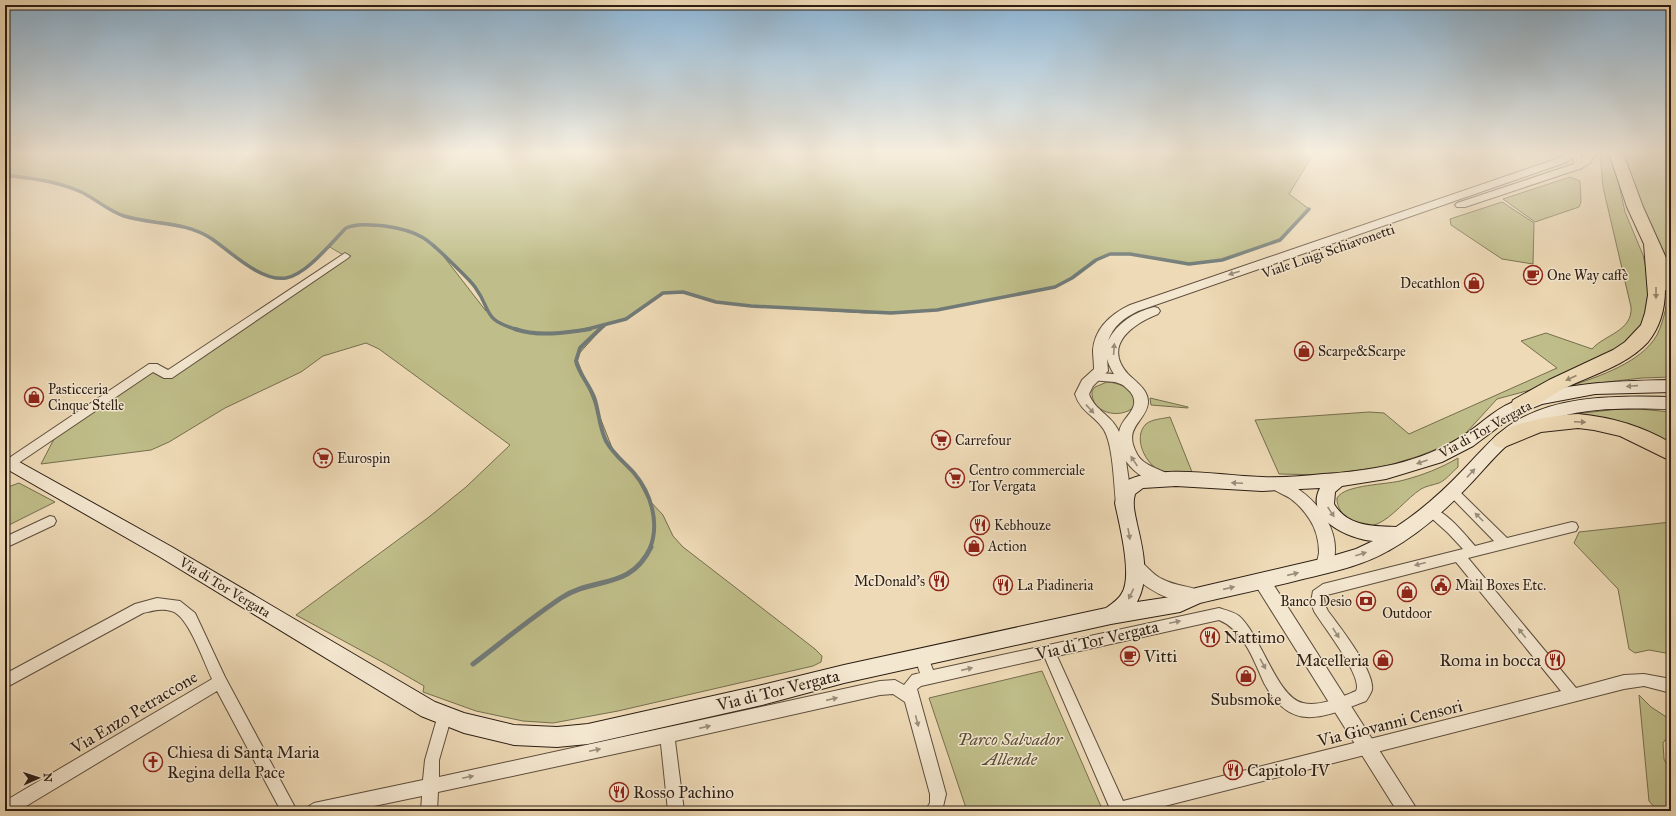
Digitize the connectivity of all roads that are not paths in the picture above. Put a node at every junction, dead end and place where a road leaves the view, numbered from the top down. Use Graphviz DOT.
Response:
graph roads {
  1 [pos="1473,191"];
  2 [pos="1504,191"];
  3 [pos="1629,191"];
  4 [pos="1651,240"];
  5 [pos="345,256"];
  6 [pos="1671,287"];
  7 [pos="1094,377"];
  8 [pos="1129,383"];
  9 [pos="1671,386"];
  10 [pos="1671,403"];
  11 [pos="1520,405"];
  12 [pos="1502,441"];
  13 [pos="1671,453"];
  14 [pos="8,462"];
  15 [pos="1166,480"];
  16 [pos="1338,480"];
  17 [pos="1276,484"];
  18 [pos="1453,492"];
  19 [pos="1124,503"];
  20 [pos="1432,512"];
  21 [pos="50,521"];
  22 [pos="1572,527"];
  23 [pos="1399,535"];
  24 [pos="5,543"];
  25 [pos="1504,543"];
  26 [pos="1472,551"];
  27 [pos="1458,555"];
  28 [pos="1134,565"];
  29 [pos="1324,566"];
  30 [pos="1262,581"];
  31 [pos="1196,596"];
  32 [pos="1111,616"];
  33 [pos="1048,650"];
  34 [pos="922,658"];
  35 [pos="928,678"];
  36 [pos="5,681"];
  37 [pos="220,682"];
  38 [pos="1671,686"];
  39 [pos="1574,696"];
  40 [pos="911,698"];
  41 [pos="1340,703"];
  42 [pos="445,715"];
  43 [pos="667,736"];
  44 [pos="1368,748"];
  45 [pos="430,785"];
  46 [pos="5,810"];
  47 [pos="288,811"];
  48 [pos="314,811"];
  49 [pos="429,811"];
  50 [pos="676,811"];
  51 [pos="933,811"];
  52 [pos="1119,811"];
  53 [pos="1408,811"];
  1 -- 7 [label="street, Viale Luigi Schiavonetti, one-way"];
  8 -- 2 [label="street, Viale Luigi Schiavonetti, one-way"];
  3 -- 4 [label="highway"];
  4 -- 6 [label="highway"];
  4 -- 11 [label="highway, one-way"];
  5 -- 14 [label="street"];
  7 -- 8 [label="street"];
  7 -- 19 [label="street, Viale Luigi Schiavonetti, one-way"];
  15 -- 8 [label="street, Viale Luigi Schiavonetti, one-way"];
  9 -- 11 [label="main road, Via di Tor Vergata, one-way"];
  10 -- 12 [label="main road, Via di Tor Vergata"];
  11 -- 16 [label="main road, Via di Tor Vergata, one-way"];
  12 -- 13 [label="highway, one-way"];
  18 -- 12 [label="main road, Via di Tor Vergata, one-way"];
  14 -- 42 [label="main road, Via di Tor Vergata"];
  17 -- 15 [label="main road, Via di Tor Vergata, one-way"];
  15 -- 19 [label="main road, Via di Tor Vergata"];
  16 -- 17 [label="main road, Via di Tor Vergata"];
  16 -- 23 [label="main road, one-way"];
  17 -- 29 [label="street, Via di Tor Vergata"];
  18 -- 20 [label="main road, Via di Tor Vergata"];
  25 -- 18 [label="street, one-way"];
  19 -- 28 [label="main road, Via di Tor Vergata, one-way"];
  20 -- 23 [label="main road, Via di Tor Vergata"];
  20 -- 26 [label="street"];
  21 -- 24 [label="street"];
  22 -- 25 [label="street"];
  29 -- 23 [label="main road, Via di Tor Vergata, one-way"];
  25 -- 26 [label="street"];
  26 -- 27 [label="street"];
  39 -- 27 [label="street, one-way"];
  27 -- 41 [label="street, one-way"];
  28 -- 31 [label="street, Via di Tor Vergata"];
  28 -- 32 [label="main road, Via di Tor Vergata, one-way"];
  30 -- 29 [label="main road, Via di Tor Vergata, one-way"];
  31 -- 30 [label="main road, Via di Tor Vergata, one-way"];
  30 -- 41 [label="street"];
  31 -- 32 [label="main road, Via di Tor Vergata"];
  32 -- 34 [label="main road, Via di Tor Vergata"];
  35 -- 33 [label="street, Via di Tor Vergata, one-way"];
  33 -- 41 [label="street, Via di Tor Vergata, one-way"];
  33 -- 52 [label="street"];
  34 -- 35 [label="street"];
  34 -- 42 [label="main road, Via di Tor Vergata"];
  35 -- 40 [label="street, Via di Tor Vergata"];
  36 -- 37 [label="street"];
  37 -- 46 [label="street, Via Enzo Petraccone"];
  37 -- 47 [label="street"];
  38 -- 39 [label="street, Via Giovanni Censori"];
  39 -- 44 [label="street, Via Giovanni Censori"];
  43 -- 40 [label="street, Via di Tor Vergata, one-way"];
  40 -- 51 [label="street, one-way"];
  41 -- 44 [label="street"];
  42 -- 45 [label="street"];
  45 -- 43 [label="street, Via di Tor Vergata, one-way"];
  43 -- 50 [label="street"];
  44 -- 52 [label="street, Via Giovanni Censori"];
  44 -- 53 [label="street"];
  45 -- 48 [label="street, Via di Tor Vergata"];
  45 -- 49 [label="street"];
}
